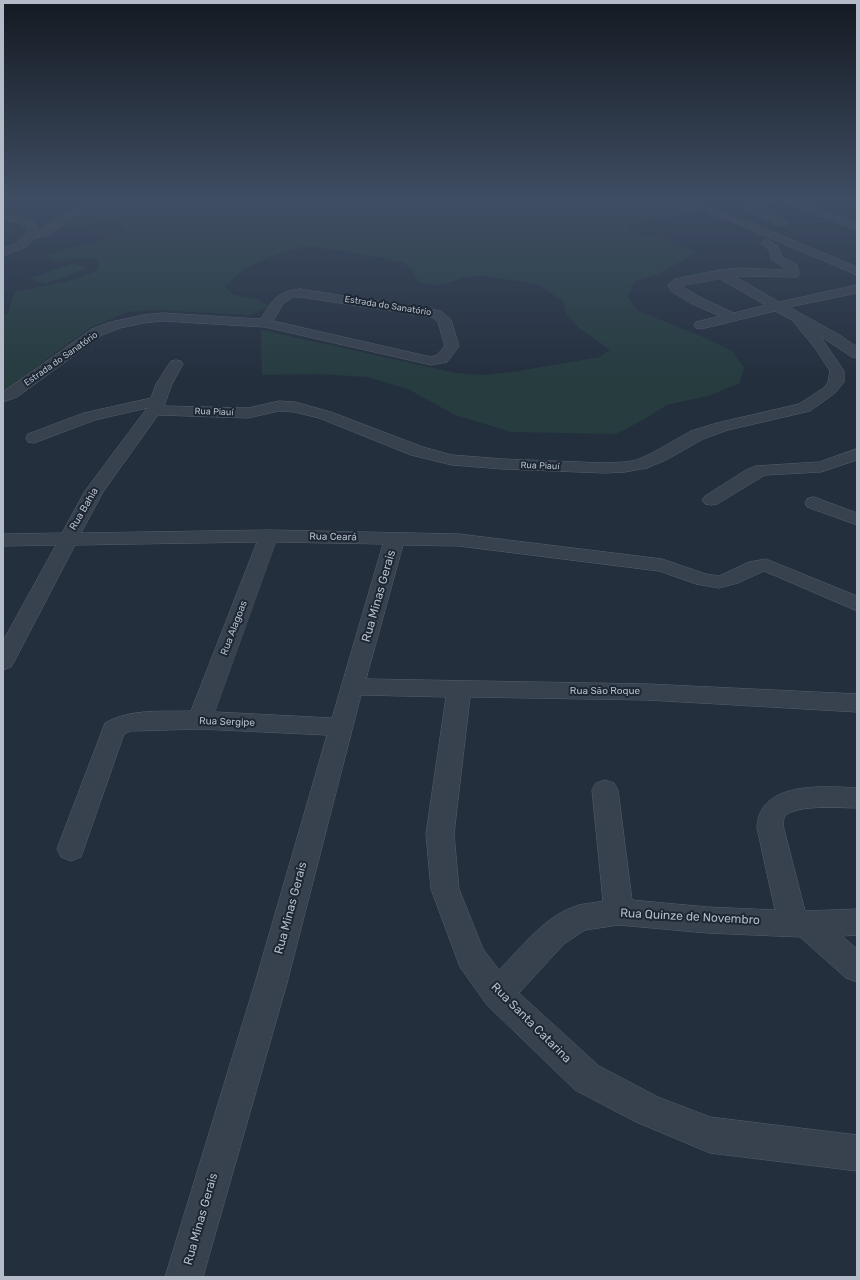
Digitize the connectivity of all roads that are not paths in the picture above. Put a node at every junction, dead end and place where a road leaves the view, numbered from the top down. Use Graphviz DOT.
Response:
graph roads {
  1 [pos="778,260"];
  2 [pos="830,260"];
  3 [pos="857,271"];
  4 [pos="720,274"];
  5 [pos="857,289"];
  6 [pos="779,306"];
  7 [pos="796,316"];
  8 [pos="732,317"];
  9 [pos="265,323"];
  10 [pos="701,325"];
  11 [pos="851,336"];
  12 [pos="836,339"];
  13 [pos="857,354"];
  14 [pos="184,359"];
  15 [pos="3,397"];
  16 [pos="155,405"];
  17 [pos="34,438"];
  18 [pos="857,454"];
  19 [pos="711,500"];
  20 [pos="814,503"];
  21 [pos="857,519"];
  22 [pos="269,536"];
  23 [pos="395,538"];
  24 [pos="67,539"];
  25 [pos="3,540"];
  26 [pos="857,604"];
  27 [pos="3,662"];
  28 [pos="352,687"];
  29 [pos="459,690"];
  30 [pos="857,703"];
  31 [pos="200,720"];
  32 [pos="342,727"];
  33 [pos="604,790"];
  34 [pos="857,798"];
  35 [pos="71,849"];
  36 [pos="619,912"];
  37 [pos="857,922"];
  38 [pos="800,923"];
  39 [pos="857,968"];
  40 [pos="498,994"];
  41 [pos="857,1153"];
  42 [pos="184,1277"];
  1 -- 4 [label="street"];
  2 -- 3 [label="street"];
  4 -- 6 [label="street"];
  4 -- 8 [label="street"];
  5 -- 6 [label="street"];
  6 -- 7 [label="street"];
  6 -- 8 [label="street"];
  7 -- 12 [label="street"];
  7 -- 16 [label="street, Rua Piauí"];
  8 -- 10 [label="street"];
  9 -- 9 [label="street, Estrada do Sanatório"];
  9 -- 15 [label="street, Estrada do Sanatório"];
  11 -- 12 [label="street"];
  12 -- 13 [label="street"];
  14 -- 16 [label="street, Rua Bahia"];
  16 -- 17 [label="street"];
  16 -- 24 [label="street, Rua Bahia"];
  18 -- 19 [label="street"];
  20 -- 21 [label="street"];
  22 -- 23 [label="street, Rua Ceará"];
  22 -- 24 [label="street, Rua Ceará"];
  22 -- 31 [label="street, Rua Alagoas"];
  23 -- 26 [label="street, Rua Ceará"];
  23 -- 28 [label="street, Rua Minas Gerais"];
  24 -- 25 [label="street, Rua Ceará"];
  24 -- 27 [label="street, Rua Bahia"];
  28 -- 29 [label="street, Rua São Roque"];
  28 -- 32 [label="street, Rua Minas Gerais"];
  29 -- 30 [label="street, Rua São Roque"];
  29 -- 40 [label="street, Rua Santa Catarina"];
  31 -- 32 [label="street, Rua Sergipe"];
  31 -- 35 [label="street, Rua Sergipe"];
  32 -- 42 [label="street, Rua Minas Gerais"];
  33 -- 36 [label="street"];
  34 -- 38 [label="street"];
  36 -- 38 [label="street, Rua Quinze de Novembro"];
  36 -- 40 [label="street, Rua Quinze de Novembro"];
  37 -- 38 [label="street, Rua Quinze de Novembro"];
  38 -- 39 [label="street"];
  40 -- 41 [label="street, Rua Santa Catarina"];
}
